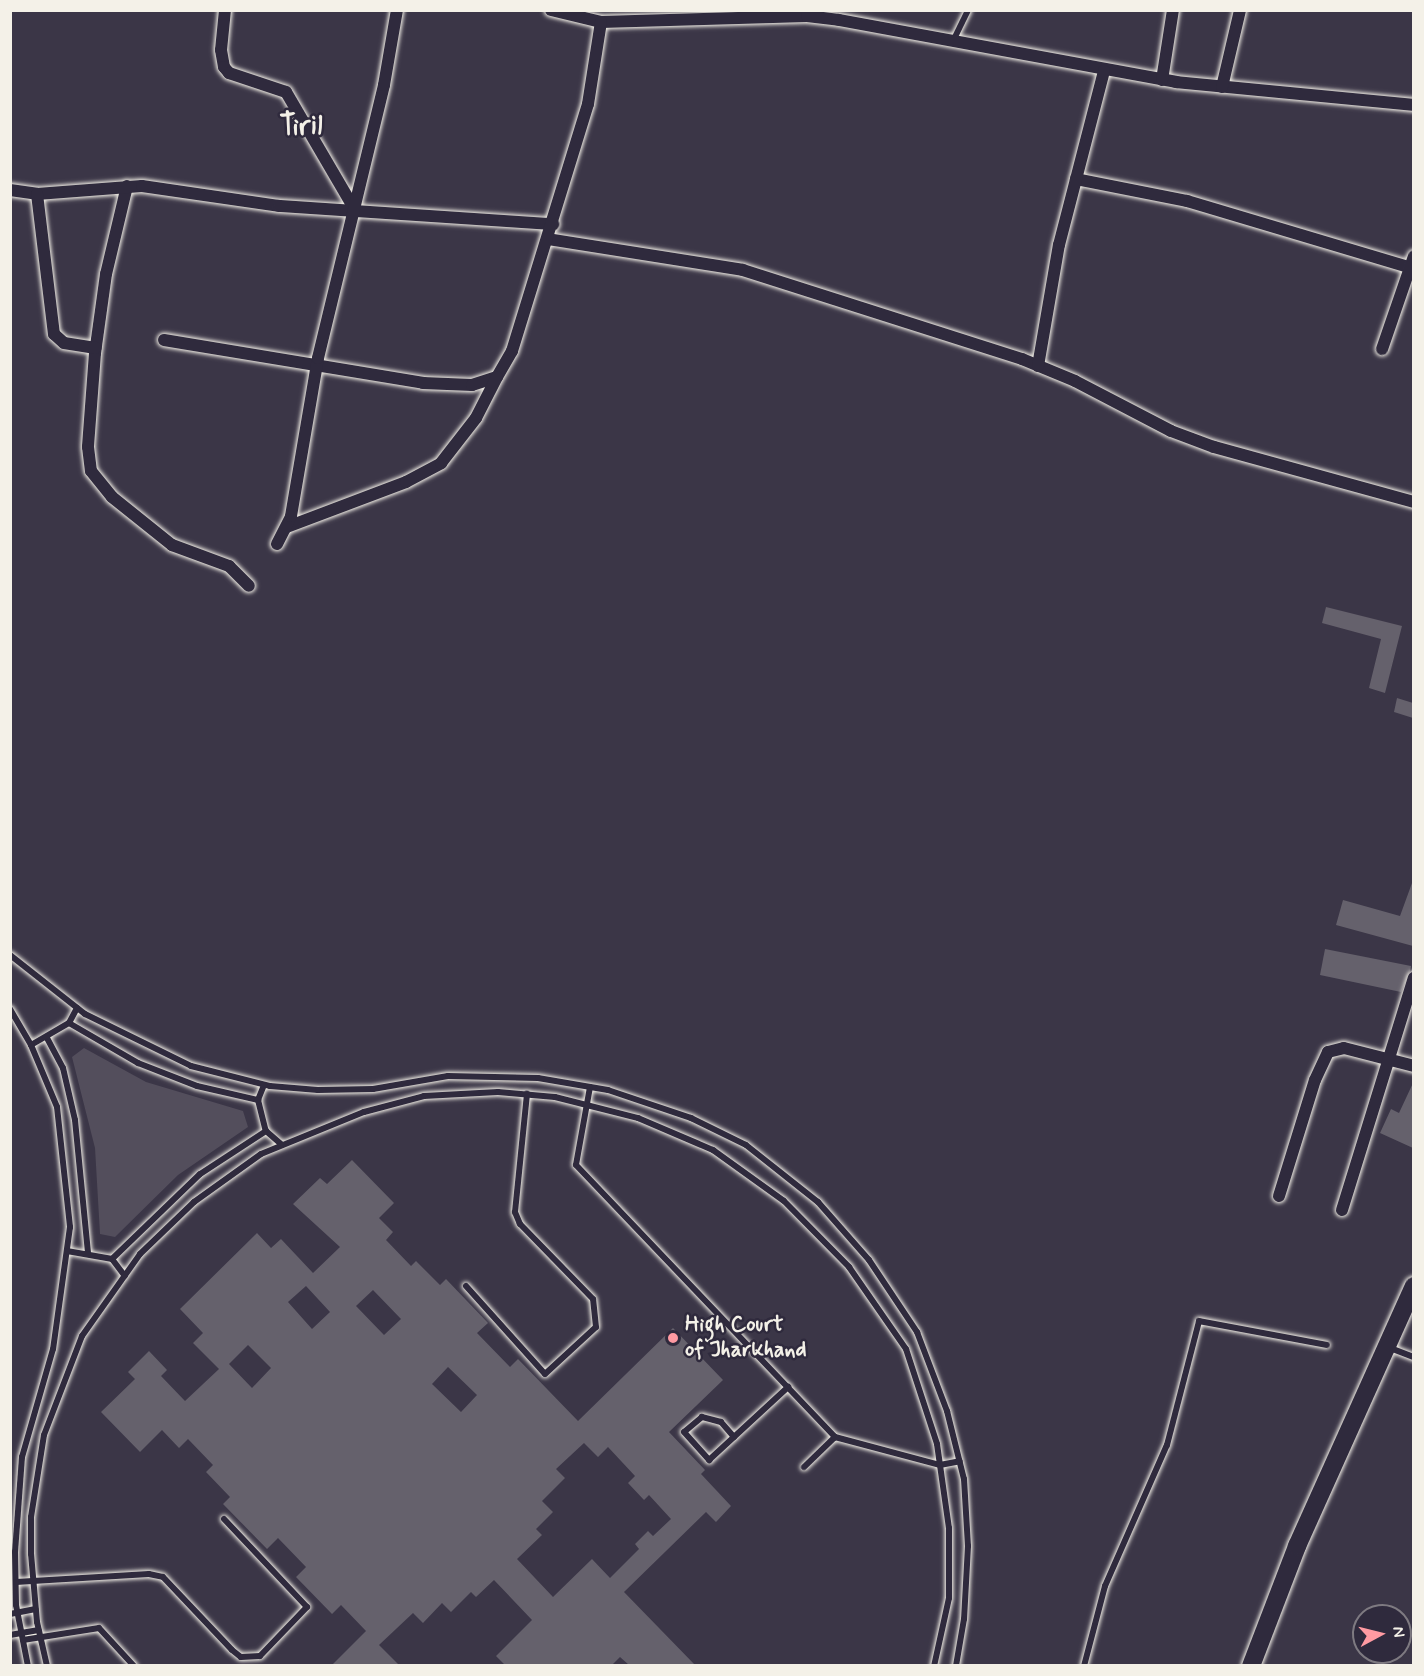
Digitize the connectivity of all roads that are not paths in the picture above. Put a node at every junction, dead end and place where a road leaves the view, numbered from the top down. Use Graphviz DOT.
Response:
graph roads {
  1 [pos="225,10"];
  2 [pos="397,10"];
  3 [pos="551,10"];
  4 [pos="968,10"];
  5 [pos="1173,10"];
  6 [pos="1240,10"];
  7 [pos="601,22"];
  8 [pos="953,41"];
  9 [pos="1104,71"];
  10 [pos="1162,80"];
  11 [pos="1222,87"];
  12 [pos="1413,105"];
  13 [pos="1076,179"];
  14 [pos="127,186"];
  15 [pos="10,190"];
  16 [pos="37,194"];
  17 [pos="351,209"];
  18 [pos="553,224"];
  19 [pos="548,239"];
  20 [pos="1411,262"];
  21 [pos="164,340"];
  22 [pos="96,348"];
  23 [pos="1382,349"];
  24 [pos="1038,366"];
  25 [pos="317,368"];
  26 [pos="497,377"];
  27 [pos="1413,502"];
  28 [pos="287,527"];
  29 [pos="277,544"];
  30 [pos="249,586"];
  31 [pos="10,956"];
  32 [pos="1413,978"];
  33 [pos="77,1008"];
  34 [pos="10,1009"];
  35 [pos="69,1023"];
  36 [pos="47,1038"];
  37 [pos="31,1045"];
  38 [pos="1387,1060"];
  39 [pos="1413,1066"];
  40 [pos="264,1085"];
  41 [pos="590,1087"];
  42 [pos="527,1094"];
  43 [pos="258,1100"];
  44 [pos="587,1105"];
  45 [pos="266,1131"];
  46 [pos="282,1146"];
  47 [pos="1279,1196"];
  48 [pos="1342,1210"];
  49 [pos="67,1251"];
  50 [pos="88,1252"];
  51 [pos="112,1259"];
  52 [pos="124,1276"];
  53 [pos="466,1286"];
  54 [pos="1413,1286"];
  55 [pos="1327,1345"];
  56 [pos="1386,1347"];
  57 [pos="1413,1357"];
  58 [pos="788,1387"];
  59 [pos="734,1437"];
  60 [pos="836,1437"];
  61 [pos="960,1461"];
  62 [pos="940,1465"];
  63 [pos="804,1467"];
  64 [pos="224,1520"];
  65 [pos="33,1581"];
  66 [pos="16,1582"];
  67 [pos="36,1609"];
  68 [pos="14,1613"];
  69 [pos="39,1630"];
  70 [pos="10,1635"];
  71 [pos="22,1637"];
  72 [pos="40,1638"];
  73 [pos="28,1665"];
  74 [pos="47,1665"];
  75 [pos="134,1665"];
  76 [pos="934,1665"];
  77 [pos="956,1665"];
  78 [pos="1084,1665"];
  79 [pos="1251,1665"];
  1 -- 17 [label="street"];
  2 -- 17 [label="street"];
  3 -- 7 [label="street"];
  4 -- 8 [label="lane"];
  5 -- 10 [label="street"];
  6 -- 11 [label="street"];
  7 -- 8 [label="street"];
  7 -- 18 [label="street"];
  8 -- 9 [label="street"];
  9 -- 10 [label="street"];
  9 -- 13 [label="street"];
  10 -- 11 [label="street"];
  11 -- 12 [label="street"];
  13 -- 20 [label="street"];
  13 -- 24 [label="street"];
  14 -- 16 [label="street"];
  14 -- 17 [label="street"];
  14 -- 22 [label="street"];
  15 -- 16 [label="street"];
  16 -- 22 [label="street"];
  17 -- 18 [label="street"];
  17 -- 25 [label="street"];
  18 -- 19 [label="street"];
  19 -- 24 [label="street"];
  19 -- 26 [label="street"];
  20 -- 23 [label="street"];
  21 -- 25 [label="street"];
  22 -- 30 [label="street"];
  24 -- 27 [label="street"];
  25 -- 26 [label="street"];
  25 -- 28 [label="street"];
  26 -- 28 [label="street"];
  28 -- 29 [label="street"];
  31 -- 33 [label="lane"];
  32 -- 38 [label="street"];
  33 -- 35 [label="lane"];
  33 -- 40 [label="lane"];
  34 -- 37 [label="lane"];
  35 -- 36 [label="lane"];
  35 -- 43 [label="lane"];
  36 -- 37 [label="lane"];
  36 -- 50 [label="lane"];
  37 -- 49 [label="lane"];
  38 -- 39 [label="street"];
  38 -- 47 [label="street"];
  38 -- 48 [label="street"];
  40 -- 41 [label="lane"];
  40 -- 43 [label="lane"];
  41 -- 44 [label="lane"];
  41 -- 61 [label="lane"];
  42 -- 44 [label="lane"];
  42 -- 46 [label="lane"];
  42 -- 53 [label="lane"];
  43 -- 45 [label="lane"];
  44 -- 58 [label="lane"];
  44 -- 62 [label="lane"];
  45 -- 46 [label="lane"];
  45 -- 51 [label="lane"];
  46 -- 52 [label="lane"];
  49 -- 50 [label="lane"];
  49 -- 66 [label="lane"];
  50 -- 51 [label="lane"];
  51 -- 52 [label="lane"];
  52 -- 65 [label="lane"];
  54 -- 56 [label="main road"];
  55 -- 78 [label="lane"];
  56 -- 57 [label="lane"];
  56 -- 79 [label="main road"];
  58 -- 59 [label="lane"];
  58 -- 60 [label="lane"];
  59 -- 59 [label="lane"];
  60 -- 62 [label="lane"];
  60 -- 63 [label="lane"];
  61 -- 62 [label="lane"];
  61 -- 77 [label="lane"];
  62 -- 76 [label="lane"];
  64 -- 65 [label="lane"];
  65 -- 66 [label="lane"];
  65 -- 67 [label="lane"];
  66 -- 68 [label="lane"];
  67 -- 68 [label="lane"];
  67 -- 69 [label="lane"];
  68 -- 71 [label="lane"];
  69 -- 71 [label="lane"];
  69 -- 72 [label="lane"];
  70 -- 71 [label="lane"];
  71 -- 72 [label="lane"];
  71 -- 73 [label="lane"];
  72 -- 74 [label="lane"];
  72 -- 75 [label="lane"];
}
